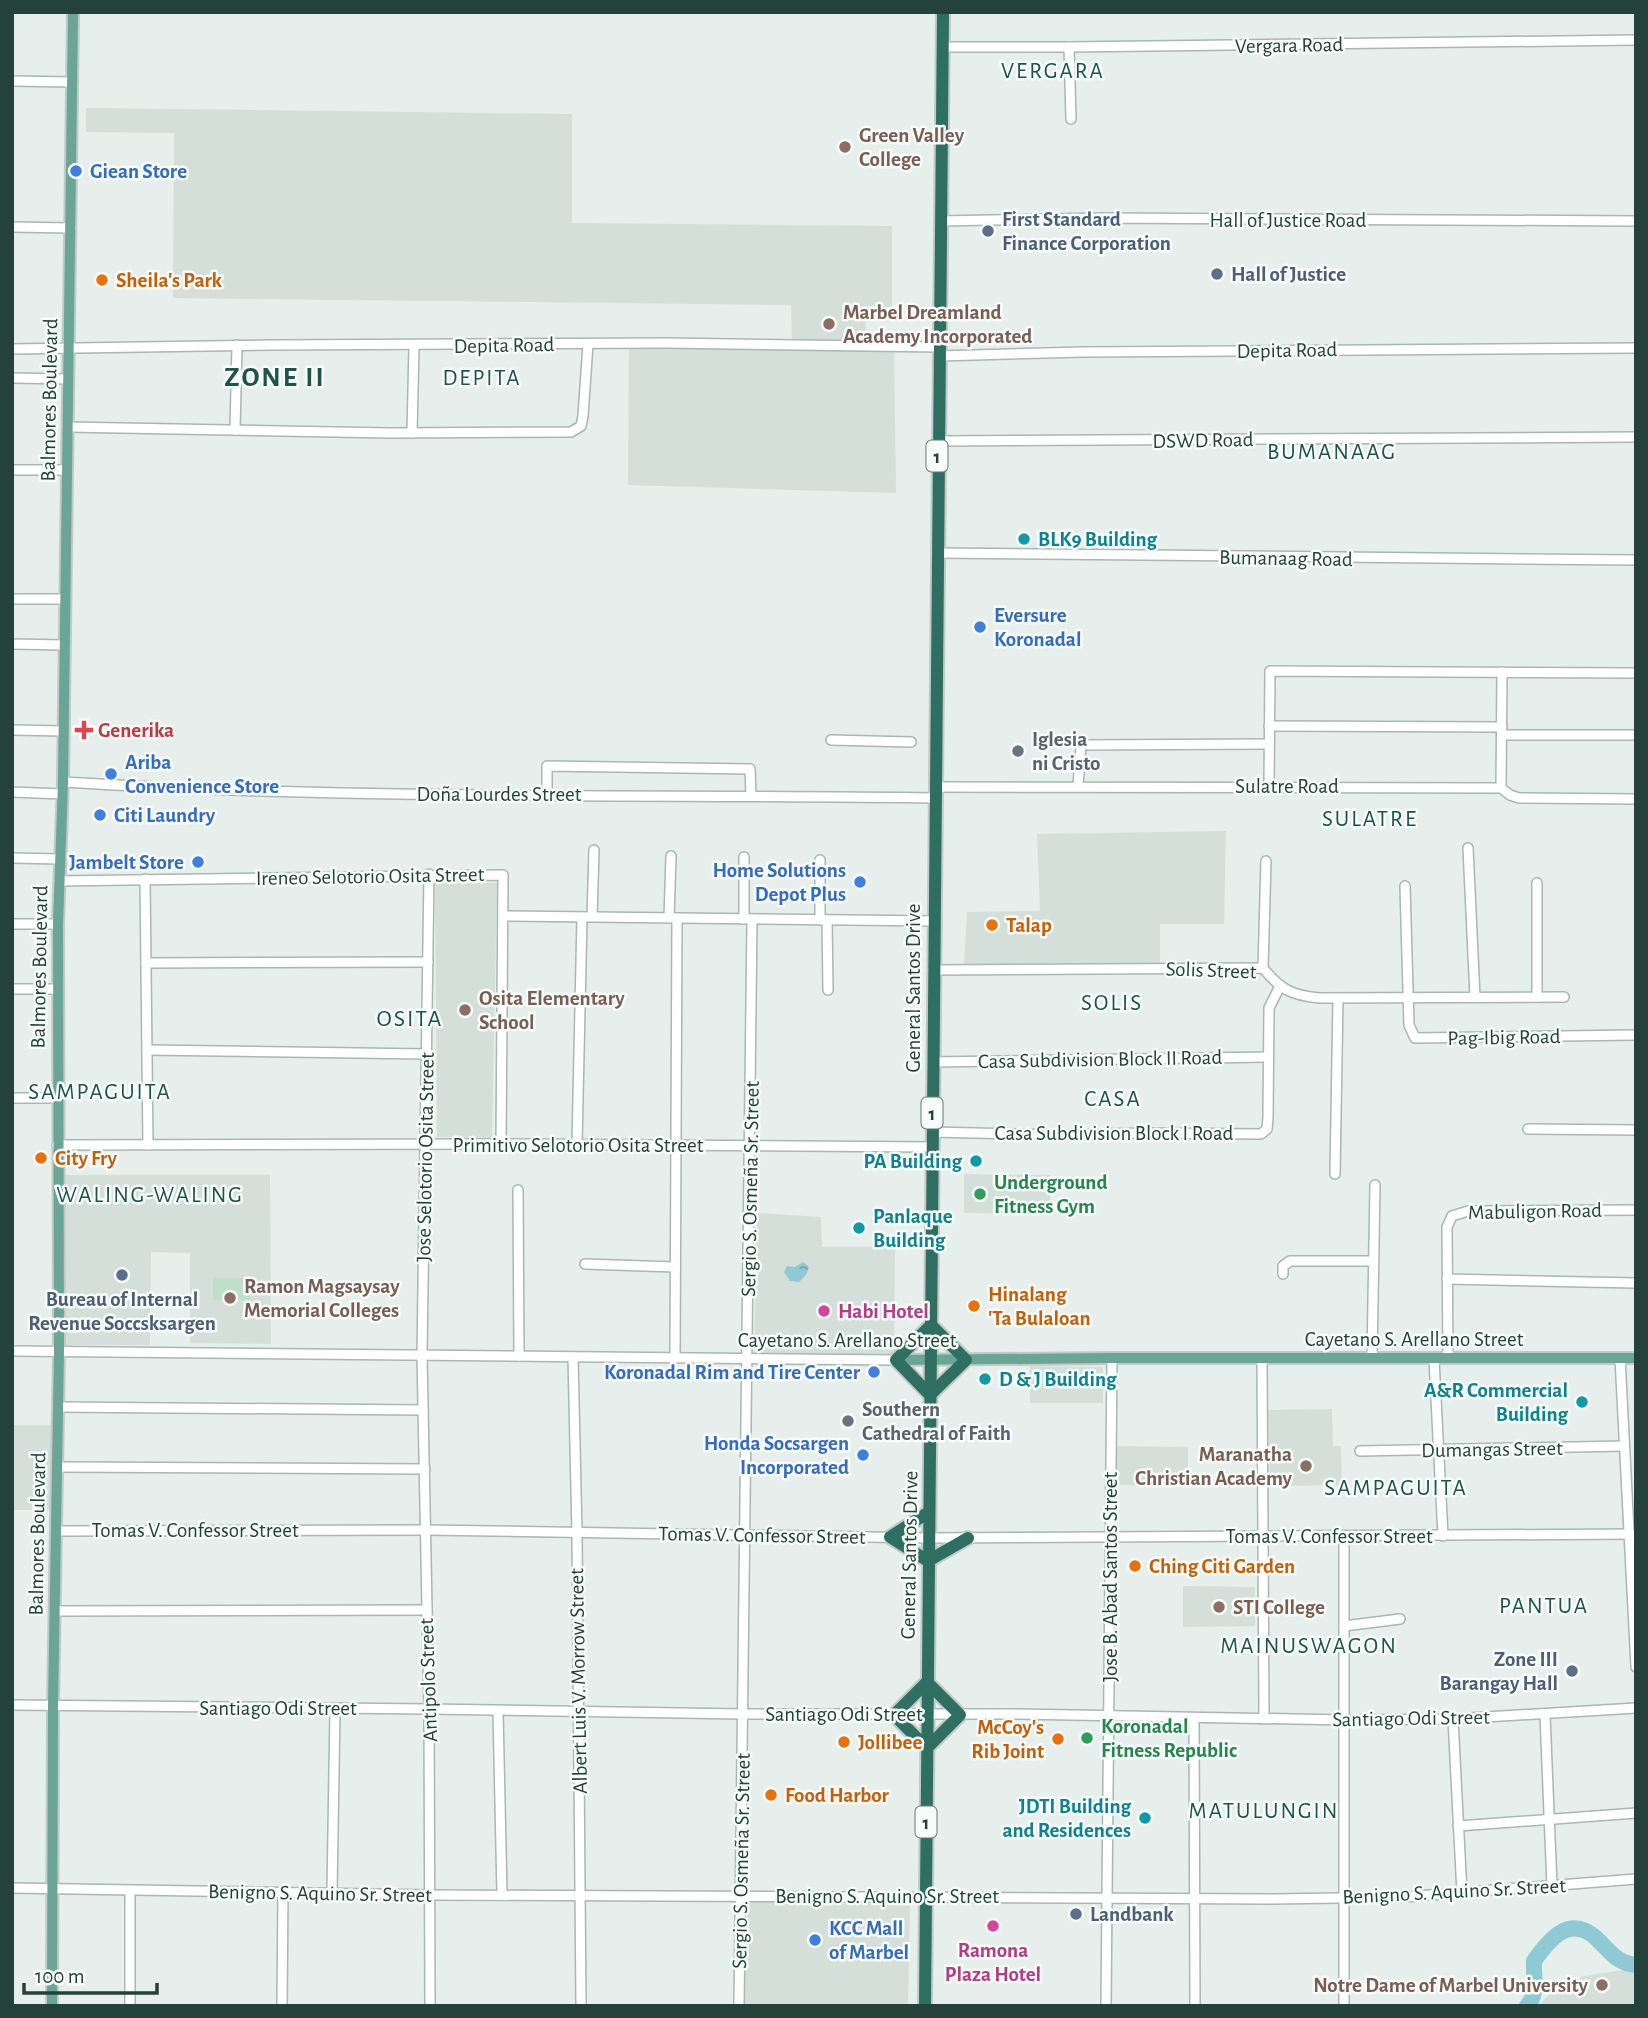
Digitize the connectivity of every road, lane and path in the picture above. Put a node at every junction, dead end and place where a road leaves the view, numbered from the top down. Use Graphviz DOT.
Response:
graph roads {
  1 [pos="73,12"];
  2 [pos="943,12"];
  3 [pos="1636,40"];
  4 [pos="943,47"];
  5 [pos="1069,47"];
  6 [pos="12,82"];
  7 [pos="72,82"];
  8 [pos="1071,119"];
  9 [pos="940,221"];
  10 [pos="1636,221"];
  11 [pos="12,227"];
  12 [pos="71,228"];
  13 [pos="588,344"];
  14 [pos="237,345"];
  15 [pos="414,346"];
  16 [pos="69,347"];
  17 [pos="1636,348"];
  18 [pos="12,349"];
  19 [pos="939,352"];
  20 [pos="12,378"];
  21 [pos="68,379"];
  22 [pos="67,427"];
  23 [pos="235,430"];
  24 [pos="412,433"];
  25 [pos="1636,438"];
  26 [pos="937,441"];
  27 [pos="12,470"];
  28 [pos="67,470"];
  29 [pos="937,553"];
  30 [pos="1636,560"];
  31 [pos="12,598"];
  32 [pos="64,599"];
  33 [pos="12,644"];
  34 [pos="64,645"];
  35 [pos="1503,672"];
  36 [pos="1636,673"];
  37 [pos="1269,726"];
  38 [pos="12,730"];
  39 [pos="63,731"];
  40 [pos="1502,731"];
  41 [pos="1636,735"];
  42 [pos="831,740"];
  43 [pos="911,742"];
  44 [pos="1269,744"];
  45 [pos="63,782"];
  46 [pos="1078,786"];
  47 [pos="1269,786"];
  48 [pos="1501,788"];
  49 [pos="12,792"];
  50 [pos="935,792"];
  51 [pos="62,794"];
  52 [pos="547,794"];
  53 [pos="751,796"];
  54 [pos="1636,799"];
  55 [pos="1468,848"];
  56 [pos="594,850"];
  57 [pos="671,856"];
  58 [pos="744,857"];
  59 [pos="12,858"];
  60 [pos="59,859"];
  61 [pos="820,860"];
  62 [pos="1266,861"];
  63 [pos="429,874"];
  64 [pos="145,879"];
  65 [pos="59,881"];
  66 [pos="1537,883"];
  67 [pos="1405,886"];
  68 [pos="503,916"];
  69 [pos="587,917"];
  70 [pos="673,918"];
  71 [pos="748,919"];
  72 [pos="824,920"];
  73 [pos="933,921"];
  74 [pos="12,924"];
  75 [pos="58,924"];
  76 [pos="428,962"];
  77 [pos="146,963"];
  78 [pos="1263,968"];
  79 [pos="933,970"];
  80 [pos="1280,986"];
  81 [pos="12,989"];
  82 [pos="58,989"];
  83 [pos="828,990"];
  84 [pos="1409,997"];
  85 [pos="1475,997"];
  86 [pos="1537,997"];
  87 [pos="1564,997"];
  88 [pos="1338,998"];
  89 [pos="1636,1035"];
  90 [pos="147,1050"];
  91 [pos="427,1054"];
  92 [pos="1268,1056"];
  93 [pos="932,1062"];
  94 [pos="12,1098"];
  95 [pos="57,1098"];
  96 [pos="1528,1129"];
  97 [pos="1636,1130"];
  98 [pos="932,1132"];
  99 [pos="426,1144"];
  100 [pos="502,1144"];
  101 [pos="577,1144"];
  102 [pos="57,1145"];
  103 [pos="148,1145"];
  104 [pos="676,1145"];
  105 [pos="751,1145"];
  106 [pos="932,1147"];
  107 [pos="1335,1174"];
  108 [pos="1375,1185"];
  109 [pos="518,1190"];
  110 [pos="1636,1210"];
  111 [pos="1373,1261"];
  112 [pos="585,1264"];
  113 [pos="675,1267"];
  114 [pos="1283,1274"];
  115 [pos="1447,1279"];
  116 [pos="1636,1283"];
  117 [pos="931,1325"];
  118 [pos="12,1351"];
  119 [pos="59,1351"];
  120 [pos="422,1355"];
  121 [pos="519,1356"];
  122 [pos="573,1357"];
  123 [pos="1112,1357"];
  124 [pos="675,1358"];
  125 [pos="1372,1358"];
  126 [pos="1620,1358"];
  127 [pos="1636,1358"];
  128 [pos="748,1359"];
  129 [pos="1262,1359"];
  130 [pos="1434,1359"];
  131 [pos="1448,1359"];
  132 [pos="896,1360"];
  133 [pos="966,1360"];
  134 [pos="931,1361"];
  135 [pos="930,1395"];
  136 [pos="58,1407"];
  137 [pos="423,1410"];
  138 [pos="1624,1446"];
  139 [pos="1360,1451"];
  140 [pos="1438,1451"];
  141 [pos="58,1467"];
  142 [pos="425,1469"];
  143 [pos="929,1512"];
  144 [pos="426,1530"];
  145 [pos="56,1531"];
  146 [pos="577,1532"];
  147 [pos="1632,1534"];
  148 [pos="745,1535"];
  149 [pos="1263,1536"];
  150 [pos="1344,1536"];
  151 [pos="1443,1536"];
  152 [pos="890,1537"];
  153 [pos="1110,1537"];
  154 [pos="928,1538"];
  155 [pos="968,1538"];
  156 [pos="928,1561"];
  157 [pos="426,1610"];
  158 [pos="55,1611"];
  159 [pos="1400,1619"];
  160 [pos="1634,1619"];
  161 [pos="1344,1626"];
  162 [pos="1636,1667"];
  163 [pos="927,1682"];
  164 [pos="12,1706"];
  165 [pos="53,1706"];
  166 [pos="335,1708"];
  167 [pos="1636,1708"];
  168 [pos="429,1709"];
  169 [pos="498,1711"];
  170 [pos="578,1713"];
  171 [pos="743,1714"];
  172 [pos="894,1715"];
  173 [pos="927,1715"];
  174 [pos="960,1715"];
  175 [pos="1545,1715"];
  176 [pos="1110,1717"];
  177 [pos="1194,1718"];
  178 [pos="1264,1719"];
  179 [pos="1452,1719"];
  180 [pos="1345,1720"];
  181 [pos="927,1748"];
  182 [pos="1636,1813"];
  183 [pos="1549,1819"];
  184 [pos="1458,1826"];
  185 [pos="1636,1880"];
  186 [pos="1552,1886"];
  187 [pos="12,1888"];
  188 [pos="54,1889"];
  189 [pos="130,1890"];
  190 [pos="283,1892"];
  191 [pos="332,1893"];
  192 [pos="1462,1893"];
  193 [pos="502,1894"];
  194 [pos="431,1895"];
  195 [pos="580,1895"];
  196 [pos="741,1895"];
  197 [pos="925,1896"];
  198 [pos="1108,1898"];
  199 [pos="1195,1898"];
  200 [pos="1344,1898"];
  201 [pos="52,2006"];
  202 [pos="130,2006"];
  203 [pos="282,2006"];
  204 [pos="430,2006"];
  205 [pos="581,2006"];
  206 [pos="739,2006"];
  207 [pos="925,2006"];
  208 [pos="1106,2006"];
  209 [pos="1195,2006"];
  210 [pos="1344,2006"];
  1 -- 7 [label="main road, Balmores Boulevard"];
  2 -- 4 [label="highway, General Santos Drive / 1"];
  3 -- 5 [label="street, Vergara Road"];
  4 -- 5 [label="street, Vergara Road"];
  4 -- 9 [label="highway, General Santos Drive / 1"];
  5 -- 8 [label="street"];
  6 -- 7 [label="street"];
  7 -- 12 [label="main road, Balmores Boulevard"];
  9 -- 10 [label="street, Hall of Justice Road"];
  9 -- 19 [label="highway, General Santos Drive / 1"];
  11 -- 12 [label="street"];
  12 -- 16 [label="main road, Balmores Boulevard"];
  13 -- 15 [label="street, Depita Road"];
  13 -- 19 [label="street, Depita Road"];
  13 -- 24 [label="street"];
  14 -- 15 [label="street, Depita Road"];
  14 -- 16 [label="street, Depita Road"];
  14 -- 23 [label="street"];
  15 -- 24 [label="street"];
  16 -- 18 [label="street, Depita Road"];
  16 -- 21 [label="main road, Balmores Boulevard"];
  17 -- 19 [label="street, Depita Road"];
  19 -- 26 [label="highway, General Santos Drive / 1"];
  20 -- 21 [label="street"];
  21 -- 22 [label="main road, Balmores Boulevard"];
  22 -- 23 [label="street"];
  22 -- 28 [label="main road, Balmores Boulevard"];
  23 -- 24 [label="street"];
  25 -- 26 [label="street, DSWD Road"];
  26 -- 29 [label="highway, General Santos Drive / 1"];
  27 -- 28 [label="street"];
  28 -- 32 [label="main road, Balmores Boulevard"];
  29 -- 30 [label="street, Bumanaag Road"];
  29 -- 50 [label="highway, General Santos Drive / 1"];
  31 -- 32 [label="street"];
  32 -- 34 [label="main road, Balmores Boulevard"];
  33 -- 34 [label="street"];
  34 -- 39 [label="main road, Balmores Boulevard"];
  35 -- 36 [label="street"];
  35 -- 37 [label="street"];
  35 -- 40 [label="street"];
  37 -- 40 [label="street"];
  37 -- 44 [label="street"];
  38 -- 39 [label="street"];
  39 -- 45 [label="main road, Balmores Boulevard"];
  40 -- 41 [label="street"];
  40 -- 48 [label="street"];
  42 -- 43 [label="street"];
  44 -- 46 [label="street"];
  44 -- 47 [label="street"];
  45 -- 51 [label="main road, Balmores Boulevard"];
  45 -- 52 [label="street, Doña Lourdes Street"];
  46 -- 47 [label="street, Sulatre Road"];
  46 -- 50 [label="street, Sulatre Road"];
  47 -- 48 [label="street, Sulatre Road"];
  48 -- 54 [label="street, Sulatre Road"];
  49 -- 51 [label="street"];
  50 -- 53 [label="street, Doña Lourdes Street"];
  50 -- 73 [label="highway, General Santos Drive / 1"];
  51 -- 60 [label="main road, Balmores Boulevard"];
  52 -- 53 [label="street, Doña Lourdes Street"];
  52 -- 53 [label="street"];
  55 -- 85 [label="street"];
  56 -- 69 [label="street"];
  57 -- 70 [label="street"];
  58 -- 71 [label="street, Sergio S. Osmeña Sr. Street"];
  59 -- 60 [label="street"];
  60 -- 65 [label="main road, Balmores Boulevard"];
  61 -- 72 [label="street"];
  62 -- 78 [label="street"];
  63 -- 64 [label="street, Ireneo Selotorio Osita Street"];
  63 -- 68 [label="street, Ireneo Selotorio Osita Street"];
  63 -- 76 [label="street, Jose Selotorio Osita Street"];
  64 -- 65 [label="street, Ireneo Selotorio Osita Street"];
  64 -- 77 [label="street"];
  65 -- 75 [label="main road, Balmores Boulevard"];
  66 -- 86 [label="street"];
  67 -- 84 [label="street, Pag-Ibig Road"];
  68 -- 69 [label="street"];
  68 -- 100 [label="street"];
  69 -- 70 [label="street"];
  69 -- 101 [label="street"];
  70 -- 71 [label="street"];
  70 -- 104 [label="street"];
  71 -- 72 [label="street"];
  71 -- 105 [label="street, Sergio S. Osmeña Sr. Street"];
  72 -- 73 [label="street"];
  72 -- 83 [label="street"];
  73 -- 79 [label="highway, General Santos Drive / 1"];
  74 -- 75 [label="street"];
  75 -- 82 [label="main road, Balmores Boulevard"];
  76 -- 77 [label="street"];
  76 -- 91 [label="street, Jose Selotorio Osita Street"];
  77 -- 90 [label="street"];
  78 -- 79 [label="street, Solis Street"];
  78 -- 80 [label="street, Solis Street"];
  79 -- 93 [label="highway, General Santos Drive / 1"];
  80 -- 88 [label="street, Solis Street"];
  80 -- 92 [label="street"];
  81 -- 82 [label="street"];
  82 -- 95 [label="main road, Balmores Boulevard"];
  84 -- 85 [label="street, Solis Street"];
  84 -- 88 [label="street, Solis Street"];
  84 -- 89 [label="street, Pag-Ibig Road"];
  85 -- 86 [label="street, Solis Street"];
  86 -- 87 [label="street, Solis Street"];
  88 -- 107 [label="street"];
  90 -- 91 [label="street"];
  90 -- 103 [label="street"];
  91 -- 99 [label="street, Jose Selotorio Osita Street"];
  92 -- 93 [label="street, Casa Subdivision Block II Road"];
  92 -- 98 [label="street, Casa Subdivision Block I Road"];
  93 -- 98 [label="highway, General Santos Drive / 1"];
  94 -- 95 [label="street"];
  95 -- 102 [label="main road, Balmores Boulevard"];
  96 -- 97 [label="street"];
  98 -- 106 [label="highway, General Santos Drive / 1"];
  99 -- 100 [label="street, Primitivo Selotorio Osita Street"];
  99 -- 103 [label="street, Primitivo Selotorio Osita Street"];
  99 -- 120 [label="street, Jose Selotorio Osita Street"];
  100 -- 101 [label="street, Primitivo Selotorio Osita Street"];
  101 -- 104 [label="street, Primitivo Selotorio Osita Street"];
  102 -- 103 [label="street, Primitivo Selotorio Osita Street"];
  102 -- 119 [label="main road, Balmores Boulevard"];
  104 -- 105 [label="street, Primitivo Selotorio Osita Street"];
  104 -- 113 [label="street"];
  105 -- 106 [label="street, Primitivo Selotorio Osita Street"];
  105 -- 128 [label="street, Sergio S. Osmeña Sr. Street"];
  106 -- 117 [label="highway, General Santos Drive / 1"];
  108 -- 111 [label="street"];
  109 -- 121 [label="street"];
  110 -- 115 [label="street, Mabuligon Road"];
  111 -- 114 [label="street"];
  111 -- 125 [label="street"];
  112 -- 113 [label="street"];
  113 -- 124 [label="street"];
  115 -- 116 [label="street"];
  115 -- 131 [label="street, Mabuligon Road"];
  117 -- 132 [label="highway"];
  117 -- 133 [label="highway"];
  117 -- 134 [label="highway, General Santos Drive / 1"];
  118 -- 119 [label="street, Cayetano S. Arellano Street"];
  119 -- 120 [label="street, Cayetano S. Arellano Street"];
  119 -- 136 [label="main road, Balmores Boulevard"];
  120 -- 121 [label="street, Cayetano S. Arellano Street"];
  120 -- 137 [label="street, Antipolo Street"];
  121 -- 122 [label="street, Cayetano S. Arellano Street"];
  122 -- 124 [label="street, Cayetano S. Arellano Street"];
  122 -- 146 [label="street, Albert Luis V. Morrow Street"];
  123 -- 129 [label="main road, Cayetano S. Arellano Street"];
  123 -- 133 [label="main road, Cayetano S. Arellano Street"];
  123 -- 153 [label="street, Jose B. Abad Santos Street"];
  124 -- 128 [label="street, Cayetano S. Arellano Street"];
  125 -- 129 [label="main road, Cayetano S. Arellano Street"];
  125 -- 130 [label="main road, Cayetano S. Arellano Street"];
  126 -- 127 [label="main road, Cayetano S. Arellano Street"];
  126 -- 131 [label="main road, Cayetano S. Arellano Street"];
  126 -- 138 [label="street"];
  128 -- 132 [label="street, Cayetano S. Arellano Street"];
  128 -- 148 [label="street, Sergio S. Osmeña Sr. Street"];
  129 -- 149 [label="street"];
  130 -- 131 [label="main road, Cayetano S. Arellano Street"];
  130 -- 140 [label="street"];
  132 -- 134 [label="main road, Cayetano S. Arellano Street"];
  132 -- 135 [label="highway"];
  133 -- 134 [label="main road, Cayetano S. Arellano Street"];
  133 -- 135 [label="highway"];
  134 -- 135 [label="highway, General Santos Drive / 1"];
  135 -- 143 [label="highway, General Santos Drive / 1"];
  136 -- 137 [label="street"];
  136 -- 141 [label="main road, Balmores Boulevard"];
  137 -- 142 [label="street, Antipolo Street"];
  138 -- 140 [label="street, Dumangas Street"];
  138 -- 147 [label="street"];
  139 -- 140 [label="street, Dumangas Street"];
  140 -- 151 [label="street"];
  141 -- 142 [label="street"];
  141 -- 145 [label="main road, Balmores Boulevard"];
  142 -- 144 [label="street, Antipolo Street"];
  143 -- 152 [label="highway"];
  143 -- 154 [label="highway, General Santos Drive / 1"];
  144 -- 145 [label="street, Tomas V. Confessor Street"];
  144 -- 146 [label="street, Tomas V. Confessor Street"];
  144 -- 157 [label="street, Antipolo Street"];
  145 -- 158 [label="main road, Balmores Boulevard"];
  146 -- 148 [label="street, Tomas V. Confessor Street"];
  146 -- 170 [label="street, Albert Luis V. Morrow Street"];
  147 -- 151 [label="street, Tomas V. Confessor Street"];
  147 -- 160 [label="street"];
  148 -- 152 [label="street, Tomas V. Confessor Street"];
  148 -- 171 [label="street, Sergio S. Osmeña Sr. Street"];
  149 -- 150 [label="street, Tomas V. Confessor Street"];
  149 -- 153 [label="street, Tomas V. Confessor Street"];
  149 -- 178 [label="street"];
  150 -- 151 [label="street, Tomas V. Confessor Street"];
  150 -- 161 [label="street"];
  152 -- 154 [label="street, Tomas V. Confessor Street"];
  152 -- 156 [label="highway"];
  153 -- 155 [label="street, Tomas V. Confessor Street"];
  153 -- 176 [label="street, Jose B. Abad Santos Street"];
  154 -- 155 [label="street, Tomas V. Confessor Street"];
  154 -- 156 [label="highway, General Santos Drive / 1"];
  155 -- 156 [label="highway"];
  156 -- 163 [label="highway, General Santos Drive / 1"];
  157 -- 158 [label="street"];
  157 -- 168 [label="street, Antipolo Street"];
  158 -- 165 [label="main road, Balmores Boulevard"];
  159 -- 161 [label="street"];
  160 -- 162 [label="street"];
  161 -- 180 [label="street"];
  163 -- 172 [label="highway"];
  163 -- 173 [label="highway, General Santos Drive / 1"];
  163 -- 174 [label="highway"];
  164 -- 165 [label="street, Santiago Odi Street"];
  165 -- 166 [label="street, Santiago Odi Street"];
  165 -- 188 [label="main road, Balmores Boulevard"];
  166 -- 168 [label="street, Santiago Odi Street"];
  166 -- 191 [label="street"];
  167 -- 175 [label="street, Santiago Odi Street"];
  168 -- 169 [label="street, Santiago Odi Street"];
  168 -- 194 [label="street, Antipolo Street"];
  169 -- 170 [label="street, Santiago Odi Street"];
  169 -- 193 [label="street"];
  170 -- 171 [label="street, Santiago Odi Street"];
  170 -- 195 [label="street, Albert Luis V. Morrow Street"];
  171 -- 172 [label="street, Santiago Odi Street"];
  171 -- 196 [label="street, Sergio S. Osmeña Sr. Street"];
  172 -- 173 [label="street, Santiago Odi Street"];
  172 -- 181 [label="highway"];
  173 -- 174 [label="street, Santiago Odi Street"];
  173 -- 181 [label="highway, General Santos Drive / 1"];
  174 -- 176 [label="street, Santiago Odi Street"];
  174 -- 181 [label="highway"];
  175 -- 179 [label="street, Santiago Odi Street"];
  175 -- 183 [label="street"];
  176 -- 177 [label="street, Santiago Odi Street"];
  176 -- 198 [label="street, Jose B. Abad Santos Street"];
  177 -- 178 [label="street, Santiago Odi Street"];
  177 -- 199 [label="street"];
  178 -- 180 [label="street, Santiago Odi Street"];
  179 -- 180 [label="street, Santiago Odi Street"];
  179 -- 184 [label="street"];
  180 -- 200 [label="street"];
  181 -- 197 [label="highway, General Santos Drive / 1"];
  182 -- 183 [label="street"];
  183 -- 184 [label="street"];
  183 -- 186 [label="street"];
  184 -- 192 [label="street"];
  185 -- 186 [label="street, Benigno S. Aquino Sr. Street"];
  186 -- 192 [label="street, Benigno S. Aquino Sr. Street"];
  187 -- 188 [label="street, Benigno S. Aquino Sr. Street"];
  188 -- 189 [label="street, Benigno S. Aquino Sr. Street"];
  188 -- 201 [label="main road, Balmores Boulevard"];
  189 -- 190 [label="street, Benigno S. Aquino Sr. Street"];
  189 -- 202 [label="street"];
  190 -- 191 [label="street, Benigno S. Aquino Sr. Street"];
  190 -- 203 [label="street"];
  191 -- 194 [label="street, Benigno S. Aquino Sr. Street"];
  192 -- 200 [label="street, Benigno S. Aquino Sr. Street"];
  193 -- 194 [label="street, Benigno S. Aquino Sr. Street"];
  193 -- 195 [label="street, Benigno S. Aquino Sr. Street"];
  194 -- 204 [label="street, Antipolo Street"];
  195 -- 196 [label="street, Benigno S. Aquino Sr. Street"];
  195 -- 205 [label="street, Albert Luis V. Morrow Street"];
  196 -- 197 [label="street, Benigno S. Aquino Sr. Street"];
  196 -- 206 [label="street, Sergio S. Osmeña Sr. Street"];
  197 -- 198 [label="street, Benigno S. Aquino Sr. Street"];
  197 -- 207 [label="highway, General Santos Drive / 1"];
  198 -- 199 [label="street, Benigno S. Aquino Sr. Street"];
  198 -- 208 [label="street, Jose B. Abad Santos Street"];
  199 -- 200 [label="street, Benigno S. Aquino Sr. Street"];
  199 -- 209 [label="street"];
  200 -- 210 [label="street"];
}
